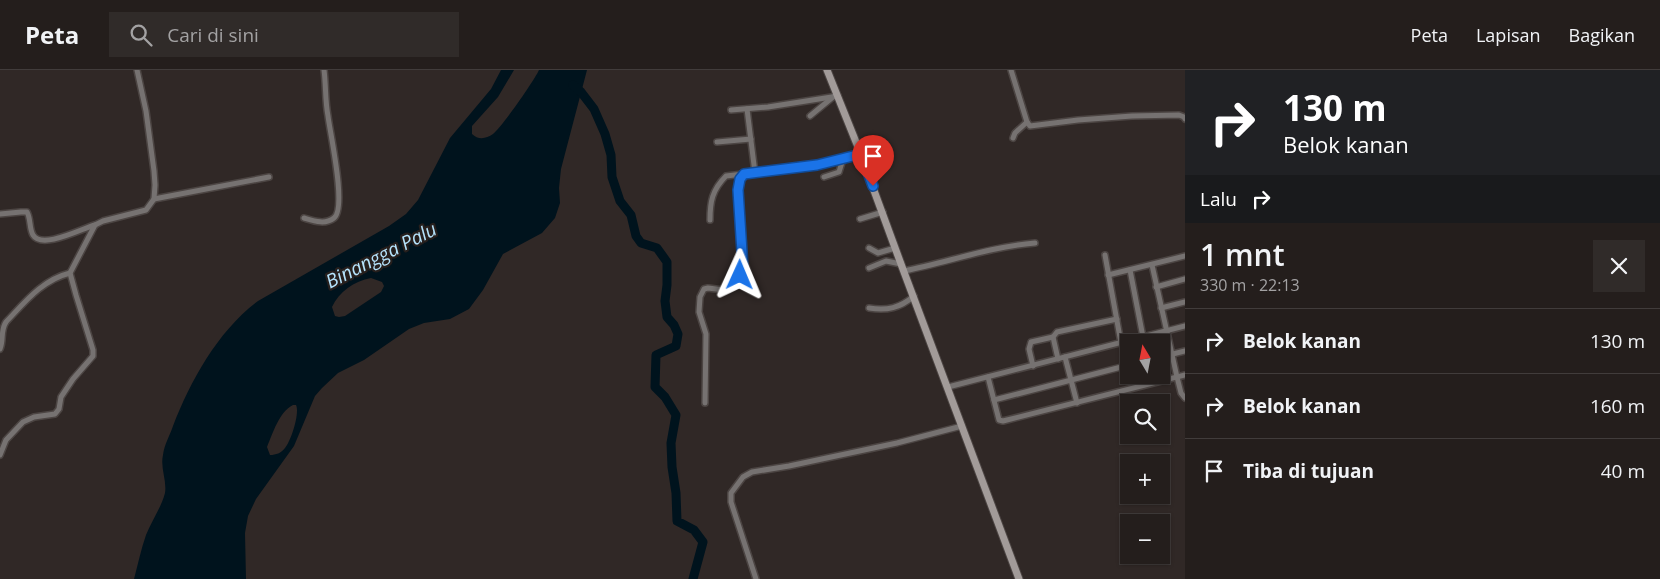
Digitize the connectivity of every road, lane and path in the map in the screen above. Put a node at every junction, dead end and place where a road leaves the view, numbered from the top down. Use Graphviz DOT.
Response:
graph roads {
  1 [pos="137,70"];
  2 [pos="324,70"];
  3 [pos="827,70"];
  4 [pos="1011,70"];
  5 [pos="836,97"];
  6 [pos="747,109"];
  7 [pos="731,110"];
  8 [pos="810,116"];
  9 [pos="1185,119"];
  10 [pos="1027,122"];
  11 [pos="1013,138"];
  12 [pos="751,139"];
  13 [pos="717,142"];
  14 [pos="861,154"];
  15 [pos="842,159"];
  16 [pos="755,173"];
  17 [pos="744,174"];
  18 [pos="269,177"];
  19 [pos="824,177"];
  20 [pos="154,199"];
  21 [pos="883,212"];
  22 [pos="0,214"];
  23 [pos="304,218"];
  24 [pos="860,219"];
  25 [pos="710,220"];
  26 [pos="96,225"];
  27 [pos="1035,243"];
  28 [pos="869,248"];
  29 [pos="895,248"];
  30 [pos="1104,255"];
  31 [pos="1185,256"];
  32 [pos="1152,265"];
  33 [pos="902,267"];
  34 [pos="869,268"];
  35 [pos="1130,270"];
  36 [pos="70,273"];
  37 [pos="1108,275"];
  38 [pos="1185,279"];
  39 [pos="1156,287"];
  40 [pos="914,296"];
  41 [pos="1185,302"];
  42 [pos="870,308"];
  43 [pos="1161,308"];
  44 [pos="1116,319"];
  45 [pos="1185,326"];
  46 [pos="1165,331"];
  47 [pos="1142,334"];
  48 [pos="1154,334"];
  49 [pos="1053,337"];
  50 [pos="1120,338"];
  51 [pos="1120,343"];
  52 [pos="0,349"];
  53 [pos="1185,350"];
  54 [pos="1171,354"];
  55 [pos="1065,357"];
  56 [pos="1058,359"];
  57 [pos="1033,366"];
  58 [pos="1120,367"];
  59 [pos="1185,375"];
  60 [pos="988,377"];
  61 [pos="1177,377"];
  62 [pos="1071,380"];
  63 [pos="948,388"];
  64 [pos="1185,398"];
  65 [pos="994,400"];
  66 [pos="705,403"];
  67 [pos="1077,403"];
  68 [pos="962,426"];
  69 [pos="0,455"];
  70 [pos="756,579"];
  71 [pos="1019,579"];
  1 -- 20 [label="street"];
  2 -- 23 [label="street"];
  3 -- 5 [label="main road"];
  4 -- 10 [label="street"];
  5 -- 6 [label="street"];
  5 -- 8 [label="street"];
  5 -- 14 [label="main road"];
  6 -- 7 [label="street"];
  6 -- 12 [label="street"];
  9 -- 10 [label="street"];
  10 -- 11 [label="street"];
  12 -- 13 [label="street"];
  12 -- 16 [label="street"];
  14 -- 15 [label="street"];
  14 -- 21 [label="main road"];
  15 -- 16 [label="street"];
  15 -- 19 [label="street"];
  16 -- 17 [label="street"];
  17 -- 25 [label="street"];
  17 -- 66 [label="street"];
  18 -- 20 [label="street"];
  20 -- 26 [label="street"];
  21 -- 24 [label="street"];
  21 -- 29 [label="main road"];
  22 -- 26 [label="street"];
  26 -- 36 [label="street"];
  27 -- 33 [label="street"];
  28 -- 29 [label="street"];
  29 -- 33 [label="main road"];
  30 -- 37 [label="street"];
  31 -- 32 [label="street"];
  32 -- 35 [label="street"];
  32 -- 39 [label="street"];
  33 -- 34 [label="street"];
  33 -- 40 [label="main road"];
  35 -- 37 [label="street"];
  35 -- 47 [label="street"];
  36 -- 52 [label="street"];
  36 -- 69 [label="street"];
  37 -- 44 [label="street"];
  38 -- 39 [label="street"];
  39 -- 43 [label="street"];
  40 -- 42 [label="street"];
  40 -- 63 [label="main road"];
  41 -- 43 [label="street"];
  43 -- 46 [label="street"];
  44 -- 49 [label="street"];
  44 -- 50 [label="street"];
  45 -- 46 [label="street"];
  46 -- 48 [label="street"];
  46 -- 54 [label="street"];
  49 -- 56 [label="street"];
  49 -- 57 [label="street"];
  51 -- 55 [label="street"];
  53 -- 54 [label="street"];
  54 -- 61 [label="street"];
  55 -- 56 [label="street"];
  55 -- 62 [label="street"];
  56 -- 57 [label="street"];
  57 -- 60 [label="street"];
  58 -- 62 [label="street"];
  59 -- 61 [label="street"];
  60 -- 63 [label="street"];
  60 -- 65 [label="street"];
  61 -- 64 [label="street"];
  61 -- 67 [label="street"];
  62 -- 65 [label="street"];
  62 -- 67 [label="street"];
  63 -- 68 [label="main road"];
  65 -- 67 [label="street"];
  68 -- 70 [label="street"];
  68 -- 71 [label="main road"];
}
